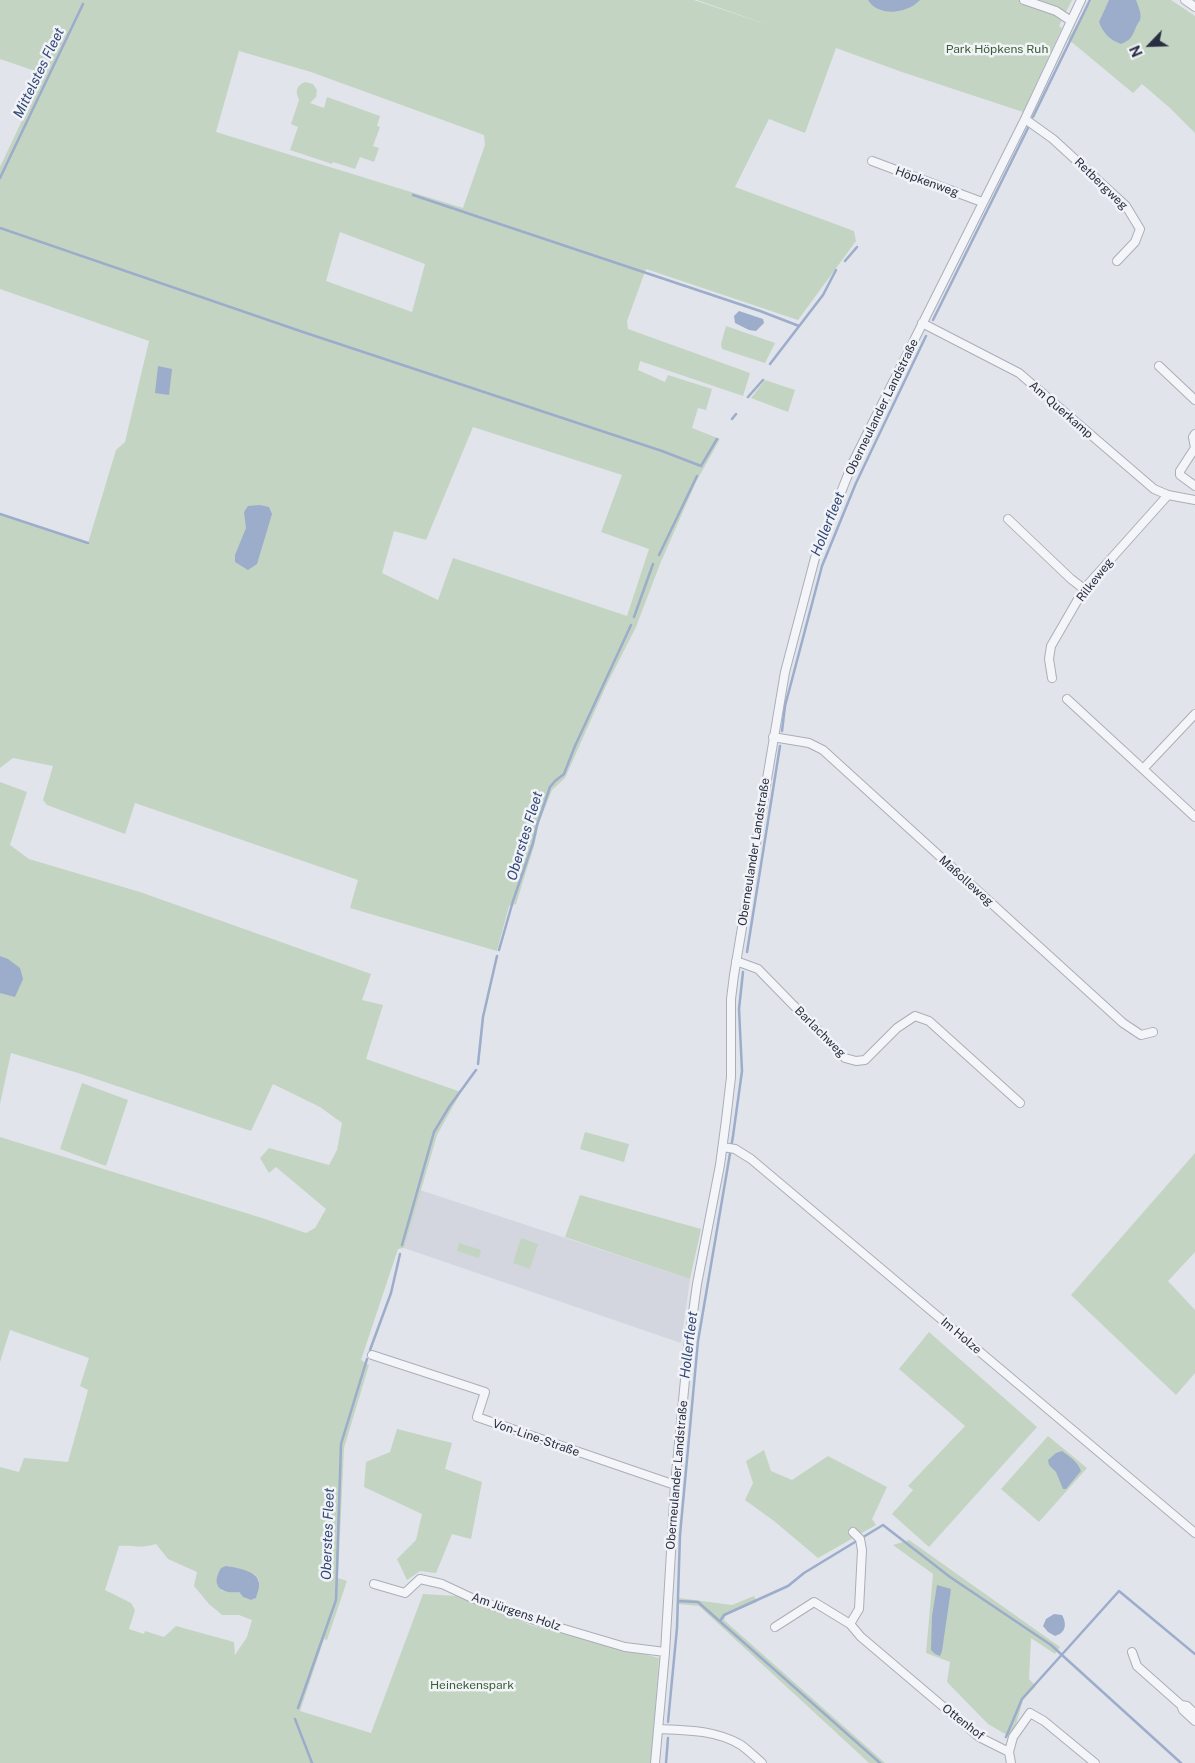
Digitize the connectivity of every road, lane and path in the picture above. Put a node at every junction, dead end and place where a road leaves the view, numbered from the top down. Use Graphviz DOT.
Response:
graph roads {
  1 [pos="1024,0"];
  2 [pos="1081,0"];
  3 [pos="1185,0"];
  4 [pos="1195,7"];
  5 [pos="1071,21"];
  6 [pos="1025,119"];
  7 [pos="872,161"];
  8 [pos="982,202"];
  9 [pos="1117,261"];
  10 [pos="922,323"];
  11 [pos="1159,366"];
  12 [pos="1195,400"];
  13 [pos="1195,434"];
  14 [pos="1195,486"];
  15 [pos="1168,495"];
  16 [pos="1195,500"];
  17 [pos="1008,519"];
  18 [pos="1084,589"];
  19 [pos="1052,678"];
  20 [pos="1068,699"];
  21 [pos="1195,714"];
  22 [pos="773,737"];
  23 [pos="1143,769"];
  24 [pos="1195,817"];
  25 [pos="736,962"];
  26 [pos="1153,1032"];
  27 [pos="1020,1103"];
  28 [pos="729,1148"];
  29 [pos="372,1355"];
  30 [pos="675,1485"];
  31 [pos="853,1532"];
  32 [pos="1195,1533"];
  33 [pos="374,1584"];
  34 [pos="850,1624"];
  35 [pos="775,1627"];
  36 [pos="665,1652"];
  37 [pos="1132,1652"];
  38 [pos="1181,1705"];
  39 [pos="1195,1714"];
  40 [pos="1195,1721"];
  41 [pos="658,1728"];
  42 [pos="1009,1752"];
  43 [pos="655,1763"];
  44 [pos="762,1763"];
  45 [pos="1011,1763"];
  46 [pos="1095,1763"];
  1 -- 5 [label="street"];
  2 -- 5 [label="street, Oberneulander Landstraße"];
  3 -- 4 [label="street"];
  5 -- 6 [label="street, Oberneulander Landstraße"];
  6 -- 8 [label="street, Oberneulander Landstraße"];
  6 -- 9 [label="street, Retbergweg"];
  7 -- 8 [label="street, Höpkenweg"];
  8 -- 10 [label="street, Oberneulander Landstraße"];
  10 -- 15 [label="street, Am Querkamp"];
  10 -- 22 [label="street, Oberneulander Landstraße"];
  11 -- 12 [label="street"];
  13 -- 14 [label="street"];
  15 -- 16 [label="street, Am Querkamp"];
  15 -- 18 [label="street, Rilkeweg"];
  17 -- 18 [label="street"];
  18 -- 19 [label="street, Rilkeweg"];
  20 -- 23 [label="street"];
  21 -- 23 [label="street"];
  22 -- 25 [label="street, Oberneulander Landstraße"];
  22 -- 26 [label="street, Maßolleweg"];
  23 -- 24 [label="street"];
  25 -- 27 [label="street, Barlachweg"];
  25 -- 28 [label="street, Oberneulander Landstraße"];
  28 -- 30 [label="street, Oberneulander Landstraße"];
  28 -- 32 [label="street, Im Holze"];
  29 -- 30 [label="street, Von-Line-Straße"];
  30 -- 36 [label="street, Oberneulander Landstraße"];
  31 -- 34 [label="street"];
  33 -- 36 [label="street, Am Jürgens Holz"];
  34 -- 35 [label="street, Ottenhof"];
  34 -- 42 [label="street, Ottenhof"];
  36 -- 41 [label="street, Oberneulander Landstraße"];
  37 -- 38 [label="street"];
  38 -- 39 [label="street"];
  38 -- 40 [label="street"];
  41 -- 43 [label="street, Oberneulander Landstraße"];
  41 -- 44 [label="street"];
  42 -- 45 [label="street"];
  42 -- 46 [label="street"];
}
